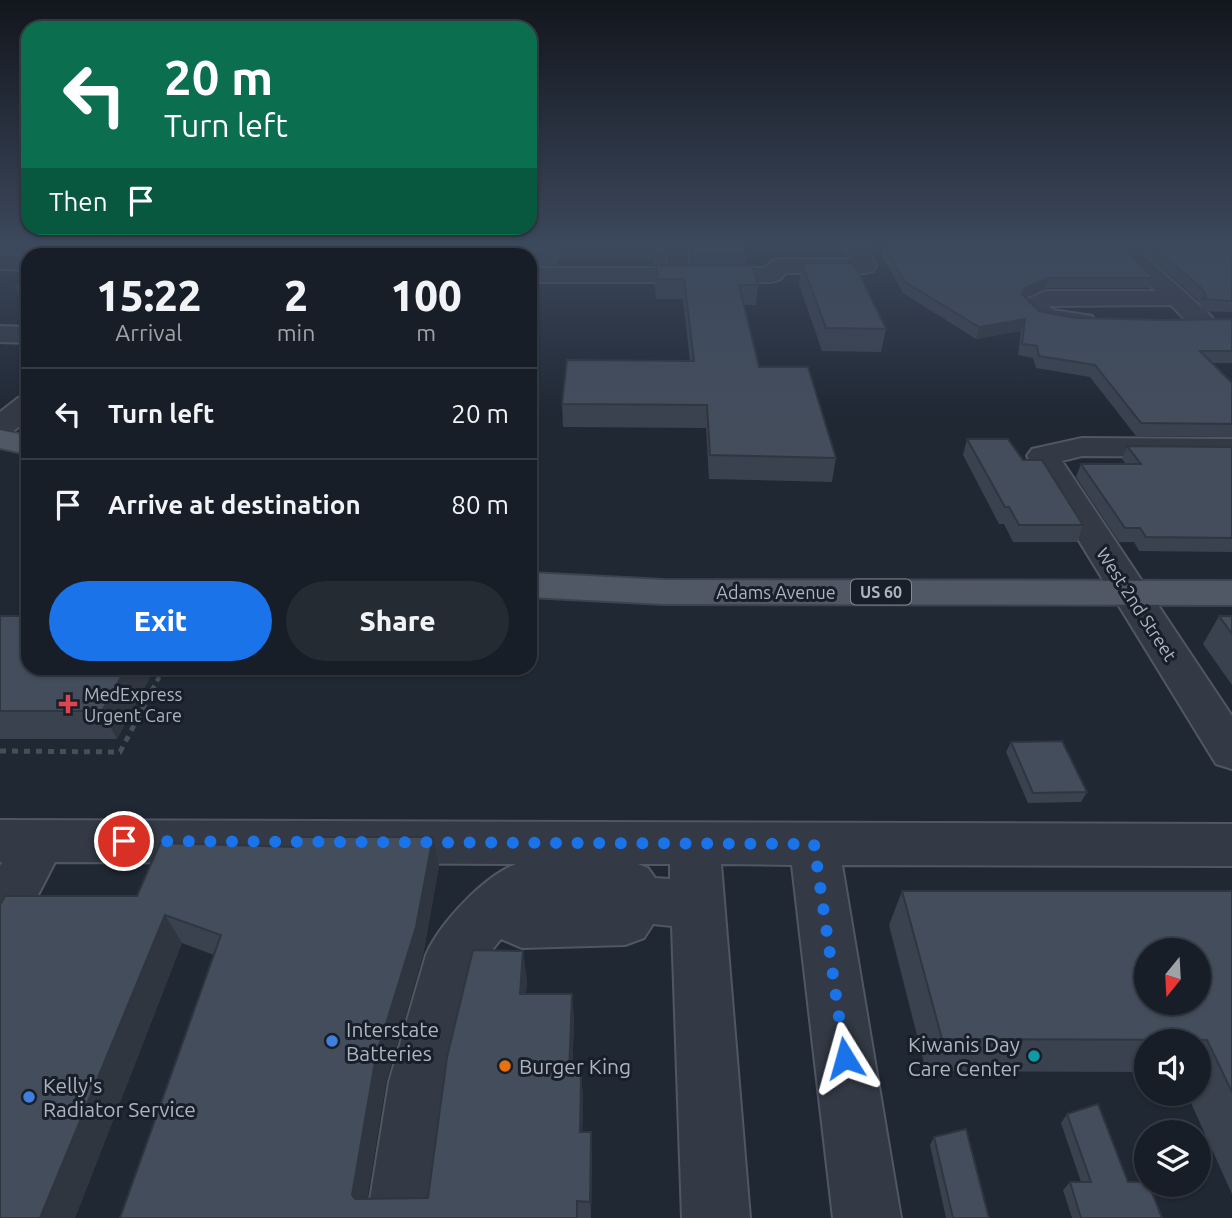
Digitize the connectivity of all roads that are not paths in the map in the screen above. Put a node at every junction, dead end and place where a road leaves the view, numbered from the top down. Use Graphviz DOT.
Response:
graph roads {
  1 [pos="1044,299"];
  2 [pos="1178,299"];
  3 [pos="21,410"];
  4 [pos="0,428"];
  5 [pos="0,439"];
  6 [pos="21,444"];
  7 [pos="1232,448"];
  8 [pos="537,585"];
  9 [pos="1130,593"];
  10 [pos="1232,593"];
  11 [pos="1232,752"];
  12 [pos="21,841"];
  13 [pos="694,844"];
  14 [pos="814,844"];
  15 [pos="1232,845"];
  16 [pos="698,904"];
  17 [pos="0,915"];
  18 [pos="401,1218"];
  19 [pos="716,1218"];
  20 [pos="867,1218"];
  1 -- 2 [label="street"];
  3 -- 4 [label="street"];
  5 -- 6 [label="main road"];
  7 -- 9 [label="street, West 2nd Street"];
  8 -- 9 [label="main road, Adams Avenue / US 60"];
  9 -- 10 [label="main road, Adams Avenue / US 60"];
  9 -- 11 [label="street, West 2nd Street"];
  12 -- 13 [label="street"];
  12 -- 17 [label="street"];
  13 -- 14 [label="street"];
  13 -- 16 [label="street"];
  14 -- 15 [label="street"];
  14 -- 20 [label="street"];
  16 -- 18 [label="street"];
  16 -- 19 [label="street"];
}
